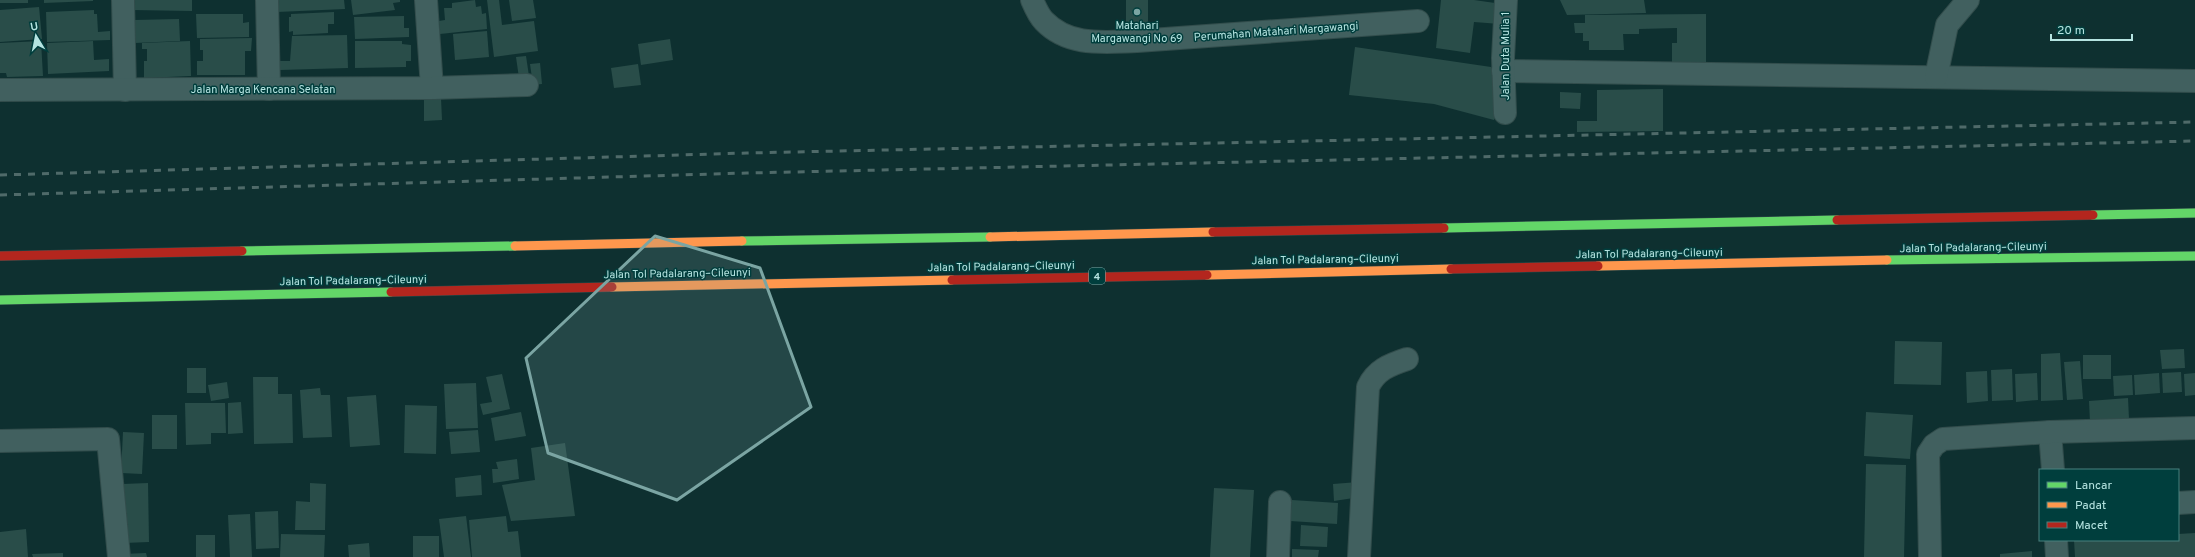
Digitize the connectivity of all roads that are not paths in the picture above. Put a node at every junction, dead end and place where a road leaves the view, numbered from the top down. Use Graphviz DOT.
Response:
graph roads {
  1 [pos="123,0"];
  2 [pos="266,0"];
  3 [pos="426,0"];
  4 [pos="1032,0"];
  5 [pos="1506,0"];
  6 [pos="1968,0"];
  7 [pos="1418,21"];
  8 [pos="1503,71"];
  9 [pos="1936,77"];
  10 [pos="2195,81"];
  11 [pos="527,85"];
  12 [pos="269,88"];
  13 [pos="432,88"];
  14 [pos="0,90"];
  15 [pos="125,90"];
  16 [pos="1505,112"];
  17 [pos="2195,213"];
  18 [pos="0,256"];
  19 [pos="2195,256"];
  20 [pos="0,300"];
  21 [pos="1407,359"];
  22 [pos="2195,428"];
  23 [pos="2050,432"];
  24 [pos="0,441"];
  25 [pos="2053,469"];
  26 [pos="1280,502"];
  27 [pos="2195,502"];
  28 [pos="2179,503"];
  29 [pos="2056,541"];
  30 [pos="119,557"];
  31 [pos="1278,557"];
  32 [pos="1359,557"];
  33 [pos="1930,557"];
  34 [pos="2057,557"];
  1 -- 15 [label="street"];
  2 -- 12 [label="street"];
  3 -- 13 [label="street"];
  4 -- 7 [label="street, Perumahan Matahari Margawangi"];
  5 -- 8 [label="street, Jalan Duta Mulia 1"];
  6 -- 9 [label="street"];
  8 -- 9 [label="street"];
  8 -- 16 [label="street, Jalan Duta Mulia 1"];
  9 -- 10 [label="street"];
  11 -- 13 [label="street, Jalan Marga Kencana Selatan"];
  12 -- 13 [label="street, Jalan Marga Kencana Selatan"];
  12 -- 15 [label="street, Jalan Marga Kencana Selatan"];
  14 -- 15 [label="street, Jalan Marga Kencana Selatan"];
  17 -- 18 [label="highway"];
  19 -- 20 [label="highway, Jalan Tol Padalarang–Cileunyi / 4"];
  21 -- 32 [label="street"];
  22 -- 23 [label="street"];
  23 -- 25 [label="street"];
  23 -- 33 [label="street"];
  24 -- 30 [label="street"];
  26 -- 31 [label="street"];
  27 -- 28 [label="street"];
  29 -- 34 [label="street"];
}
